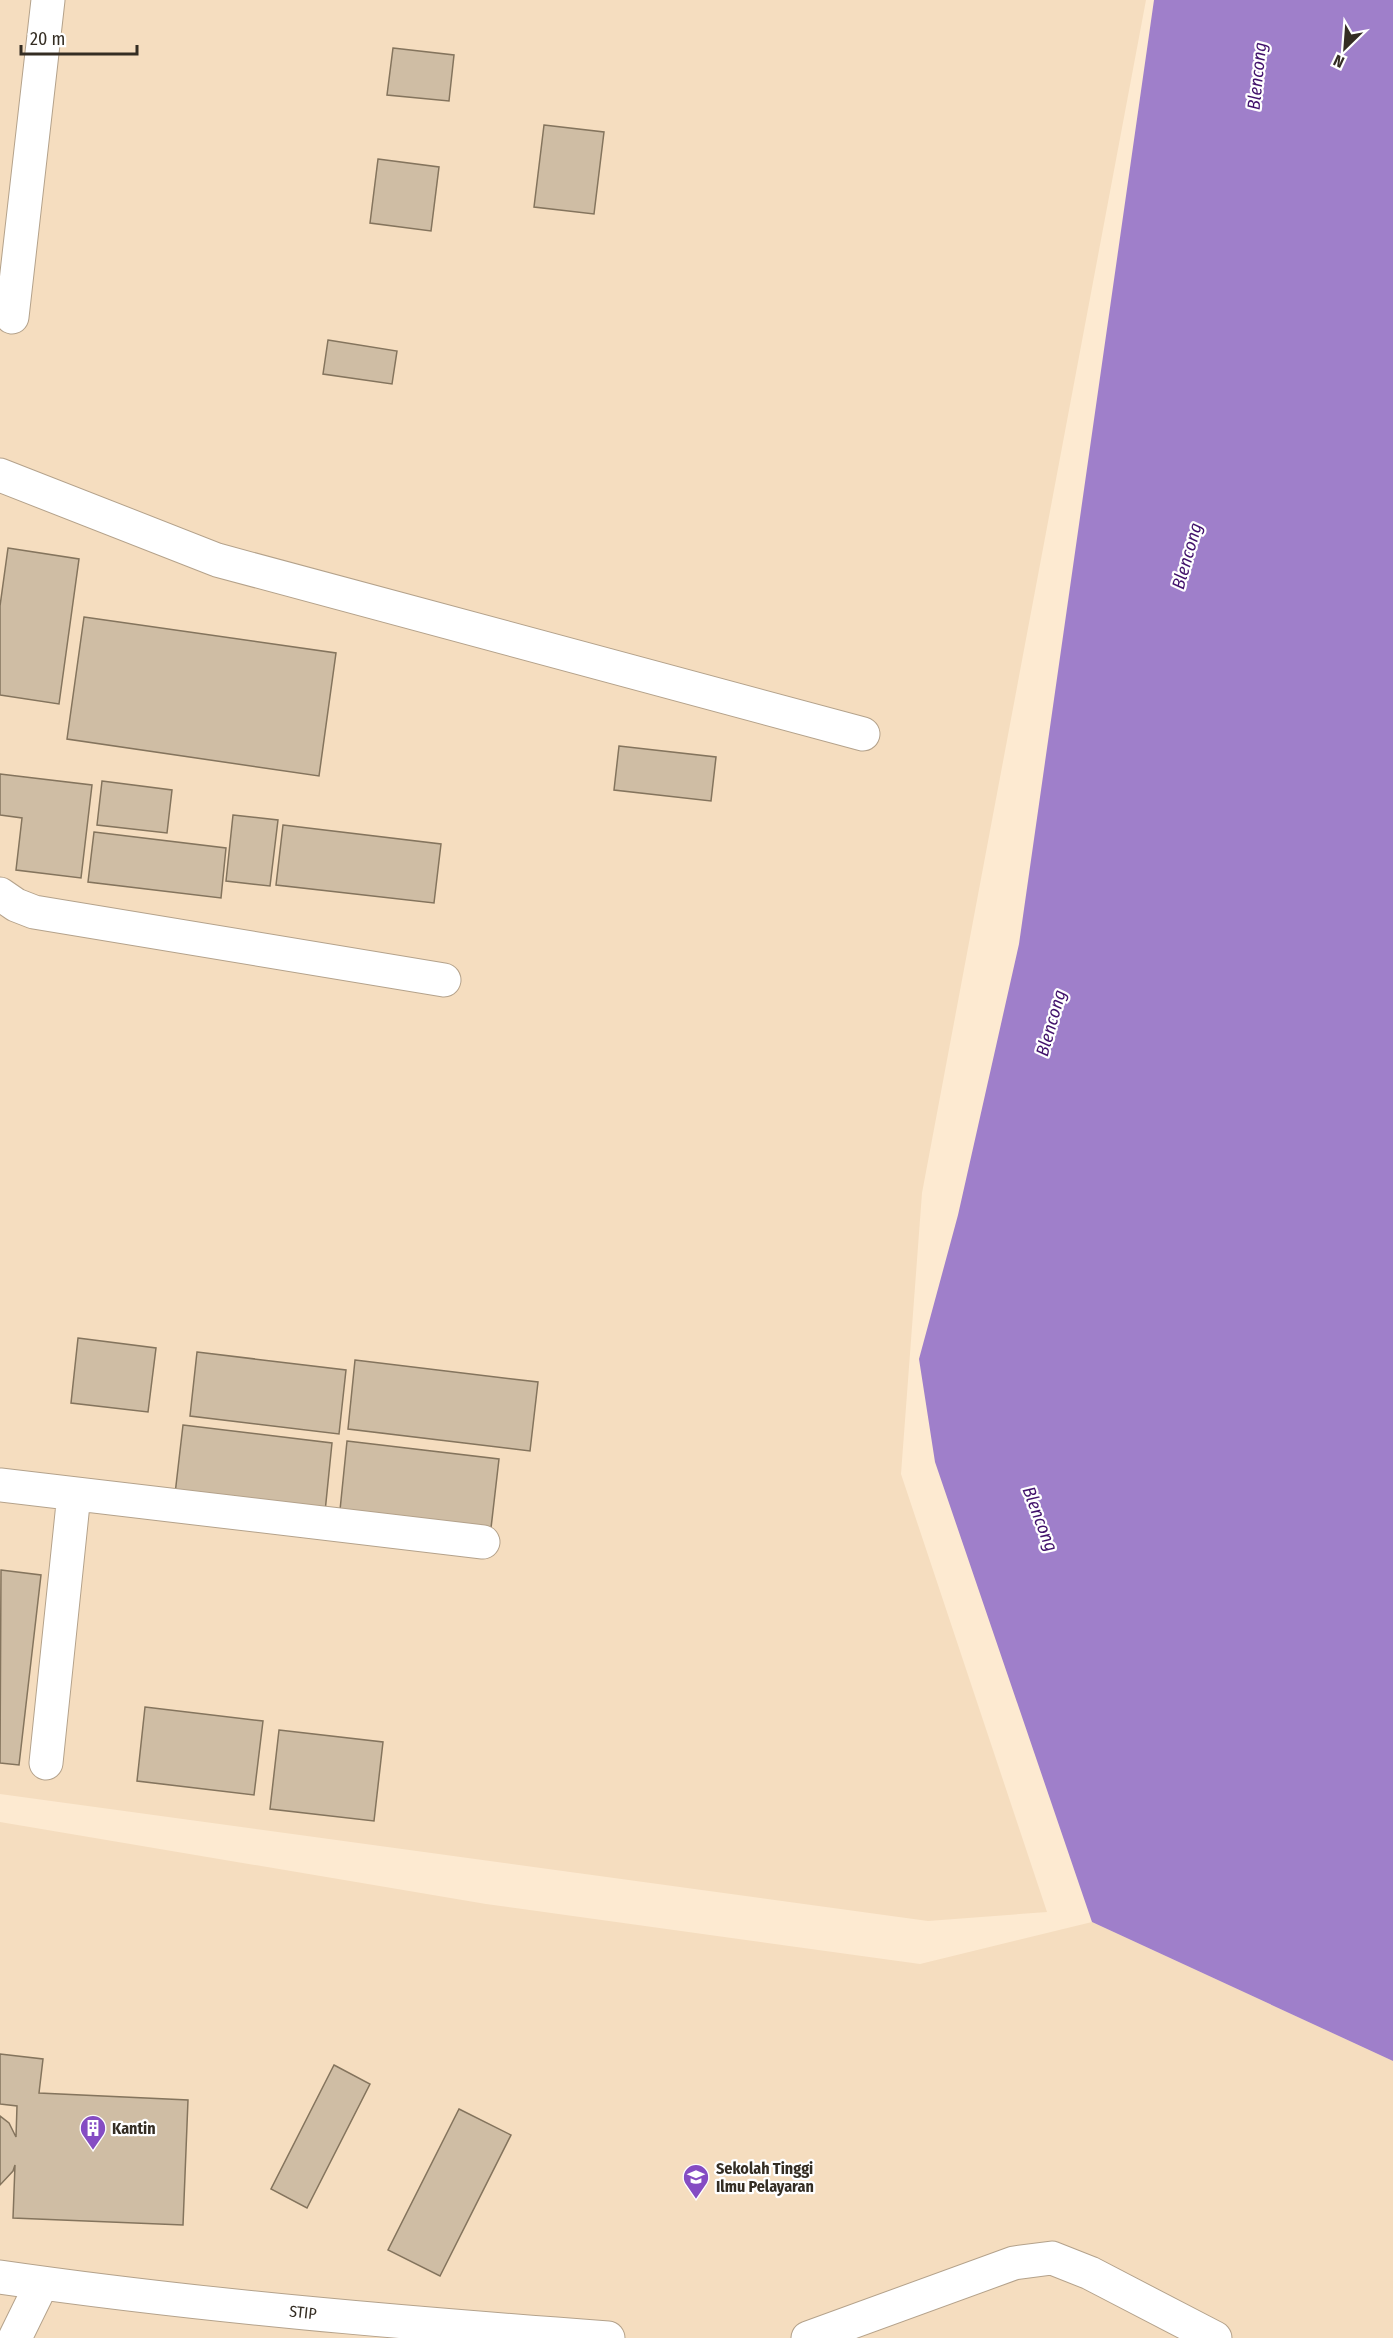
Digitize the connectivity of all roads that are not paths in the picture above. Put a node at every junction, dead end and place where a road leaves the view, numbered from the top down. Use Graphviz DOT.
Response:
graph roads {
  1 [pos="48,0"];
  2 [pos="12,317"];
  3 [pos="0,475"];
  4 [pos="863,734"];
  5 [pos="0,894"];
  6 [pos="444,980"];
  7 [pos="0,1485"];
  8 [pos="74,1494"];
  9 [pos="483,1542"];
  10 [pos="46,1763"];
  11 [pos="0,2277"];
  12 [pos="42,2283"];
  13 [pos="470,2333"];
  14 [pos="15,2338"];
  15 [pos="608,2338"];
  16 [pos="808,2338"];
  17 [pos="1215,2338"];
  1 -- 2 [label="lane"];
  3 -- 4 [label="lane"];
  5 -- 6 [label="lane"];
  7 -- 8 [label="lane"];
  8 -- 9 [label="lane"];
  8 -- 10 [label="lane"];
  11 -- 12 [label="lane, STIP"];
  12 -- 13 [label="lane, STIP"];
  12 -- 14 [label="lane"];
  13 -- 15 [label="lane, STIP"];
  16 -- 17 [label="lane"];
}
